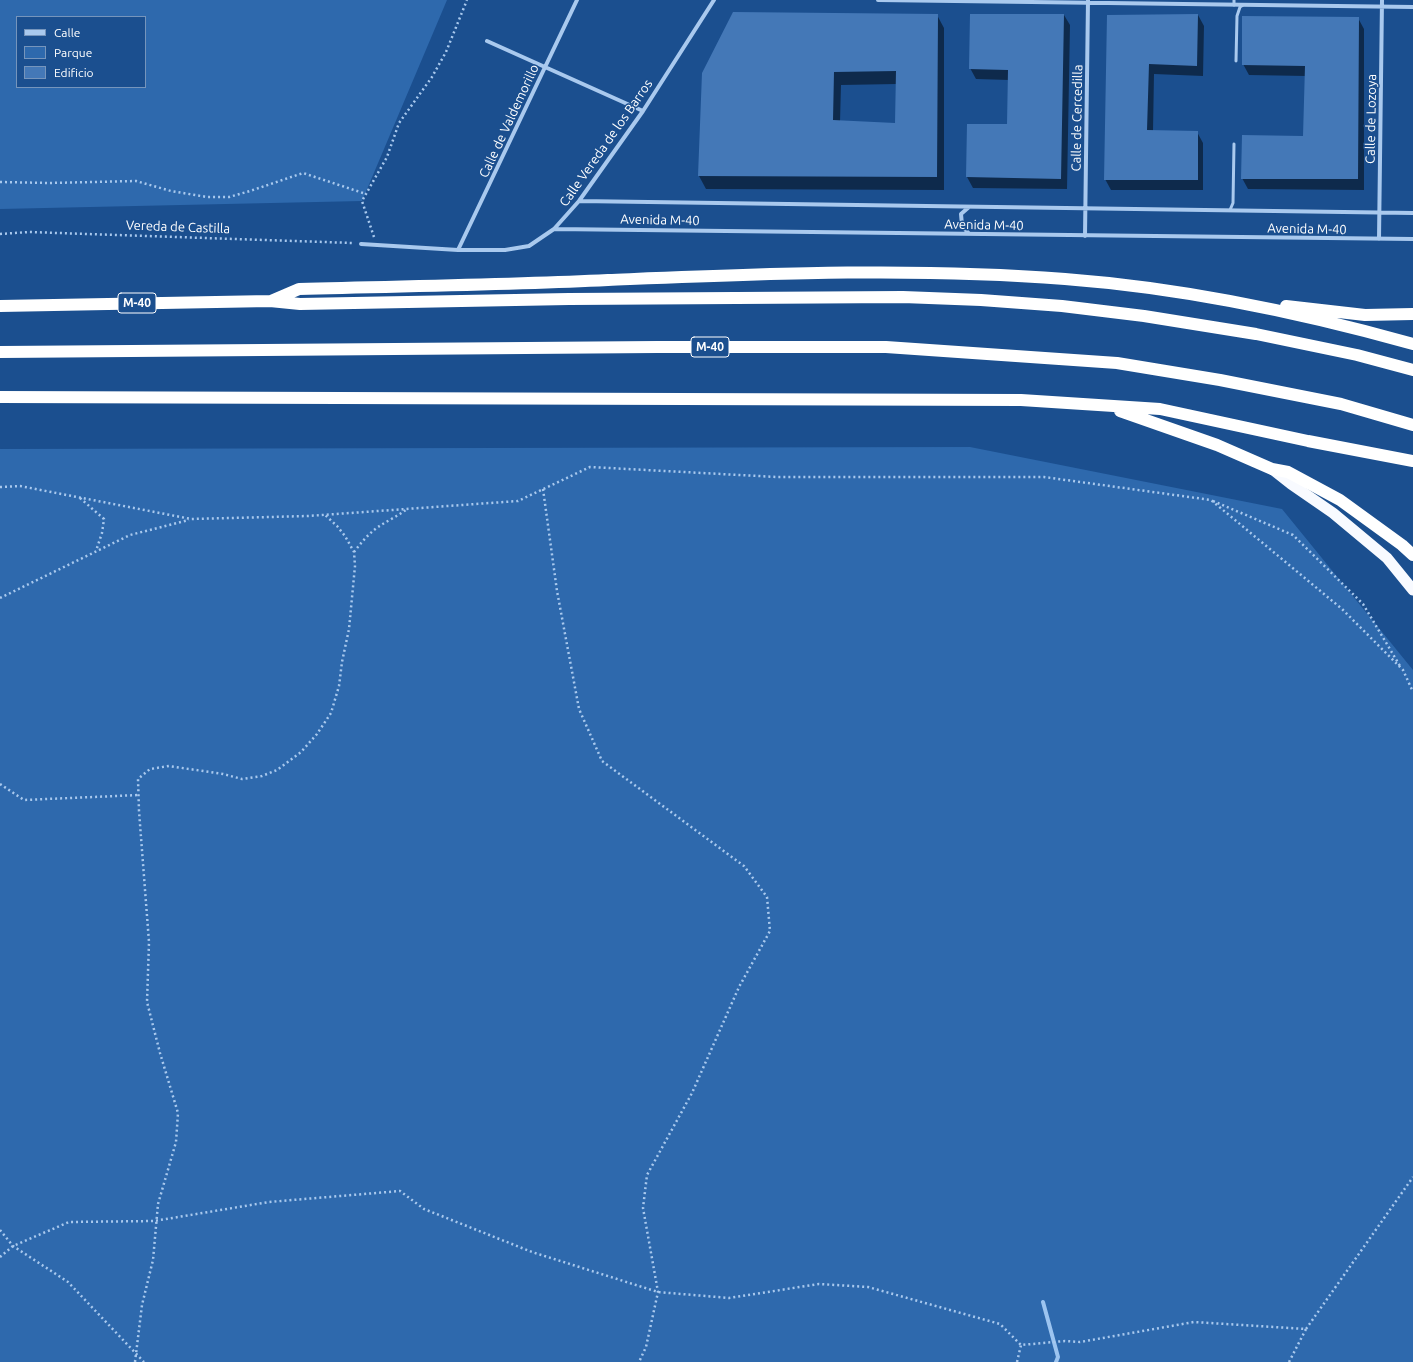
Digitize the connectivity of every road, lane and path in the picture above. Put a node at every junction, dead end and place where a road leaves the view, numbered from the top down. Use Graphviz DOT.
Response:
graph roads {
  1 [pos="467,0"];
  2 [pos="577,0"];
  3 [pos="714,0"];
  4 [pos="878,0"];
  5 [pos="1382,0"];
  6 [pos="971,1"];
  7 [pos="1088,1"];
  8 [pos="1234,2"];
  9 [pos="1244,5"];
  10 [pos="1382,7"];
  11 [pos="1413,7"];
  12 [pos="487,41"];
  13 [pos="1236,61"];
  14 [pos="545,67"];
  15 [pos="643,111"];
  16 [pos="1234,144"];
  17 [pos="0,182"];
  18 [pos="366,194"];
  19 [pos="579,202"];
  20 [pos="970,207"];
  21 [pos="1085,208"];
  22 [pos="1230,210"];
  23 [pos="1379,212"];
  24 [pos="1413,212"];
  25 [pos="554,229"];
  26 [pos="0,234"];
  27 [pos="969,234"];
  28 [pos="1085,236"];
  29 [pos="1379,239"];
  30 [pos="1413,239"];
  31 [pos="355,243"];
  32 [pos="361,244"];
  33 [pos="376,245"];
  34 [pos="458,250"];
  35 [pos="270,301"];
  36 [pos="1251,305"];
  37 [pos="0,306"];
  38 [pos="1413,314"];
  39 [pos="1413,344"];
  40 [pos="0,352"];
  41 [pos="1413,370"];
  42 [pos="0,397"];
  43 [pos="1106,407"];
  44 [pos="1413,425"];
  45 [pos="1413,461"];
  46 [pos="1272,469"];
  47 [pos="0,486"];
  48 [pos="543,489"];
  49 [pos="79,497"];
  50 [pos="1211,500"];
  51 [pos="408,509"];
  52 [pos="324,514"];
  53 [pos="191,519"];
  54 [pos="96,551"];
  55 [pos="354,552"];
  56 [pos="1413,555"];
  57 [pos="1413,590"];
  58 [pos="0,598"];
  59 [pos="1403,670"];
  60 [pos="1413,692"];
  61 [pos="0,784"];
  62 [pos="139,795"];
  63 [pos="1413,1177"];
  64 [pos="156,1221"];
  65 [pos="0,1230"];
  66 [pos="13,1246"];
  67 [pos="0,1257"];
  68 [pos="658,1292"];
  69 [pos="1306,1329"];
  70 [pos="1021,1345"];
  71 [pos="136,1352"];
  72 [pos="135,1362"];
  73 [pos="144,1362"];
  74 [pos="639,1362"];
  75 [pos="1017,1362"];
  76 [pos="1289,1362"];
  1 -- 18 [label="path"];
  2 -- 14 [label="street, Calle de Valdemorillo"];
  3 -- 15 [label="street, Calle Vereda de los Barros"];
  4 -- 6 [label="street"];
  5 -- 10 [label="street, Calle de Lozoya"];
  6 -- 7 [label="street"];
  7 -- 8 [label="street"];
  7 -- 21 [label="street, Calle de Cercedilla"];
  8 -- 9 [label="street"];
  9 -- 10 [label="street"];
  9 -- 13 [label="lane"];
  10 -- 11 [label="street"];
  10 -- 23 [label="street, Calle de Lozoya"];
  12 -- 14 [label="street"];
  14 -- 15 [label="street"];
  14 -- 34 [label="street, Calle de Valdemorillo"];
  15 -- 19 [label="street, Calle Vereda de los Barros"];
  16 -- 22 [label="lane"];
  17 -- 18 [label="path"];
  18 -- 33 [label="path"];
  19 -- 20 [label="street, Avenida M-40"];
  19 -- 25 [label="street, Calle Vereda de los Barros"];
  20 -- 21 [label="street, Avenida M-40"];
  20 -- 27 [label="street"];
  21 -- 22 [label="street, Avenida M-40"];
  21 -- 28 [label="street, Calle de Cercedilla"];
  22 -- 23 [label="street, Avenida M-40"];
  23 -- 24 [label="street, Avenida M-40"];
  23 -- 29 [label="street, Calle de Lozoya"];
  25 -- 27 [label="street, Avenida M-40"];
  25 -- 34 [label="street, Calle Vereda de los Barros"];
  26 -- 31 [label="path, Vereda de Castilla"];
  27 -- 28 [label="street, Avenida M-40"];
  28 -- 29 [label="street, Avenida M-40"];
  29 -- 30 [label="street, Avenida M-40"];
  32 -- 33 [label="street, Calle Vereda de los Barros"];
  33 -- 34 [label="street, Calle Vereda de los Barros"];
  35 -- 36 [label="highway"];
  35 -- 37 [label="highway, M-40"];
  35 -- 41 [label="highway, M-40"];
  36 -- 38 [label="highway"];
  36 -- 39 [label="highway"];
  40 -- 44 [label="highway, M-40"];
  42 -- 43 [label="highway"];
  43 -- 45 [label="highway"];
  43 -- 46 [label="highway"];
  46 -- 56 [label="highway"];
  46 -- 57 [label="highway"];
  47 -- 49 [label="path"];
  48 -- 50 [label="path"];
  48 -- 51 [label="path"];
  48 -- 68 [label="path"];
  49 -- 53 [label="path"];
  49 -- 54 [label="path"];
  50 -- 59 [label="path"];
  50 -- 59 [label="path"];
  51 -- 52 [label="path"];
  51 -- 55 [label="path"];
  52 -- 53 [label="path"];
  52 -- 55 [label="path"];
  53 -- 54 [label="path"];
  54 -- 58 [label="path"];
  55 -- 62 [label="path"];
  59 -- 60 [label="path"];
  61 -- 62 [label="path"];
  62 -- 64 [label="path"];
  63 -- 69 [label="path"];
  64 -- 66 [label="path"];
  64 -- 68 [label="path"];
  64 -- 71 [label="path"];
  65 -- 66 [label="path"];
  66 -- 67 [label="path"];
  66 -- 71 [label="path"];
  68 -- 70 [label="path"];
  68 -- 74 [label="path"];
  69 -- 70 [label="path"];
  69 -- 76 [label="path"];
  70 -- 75 [label="path"];
  71 -- 72 [label="path"];
  71 -- 73 [label="path"];
}
